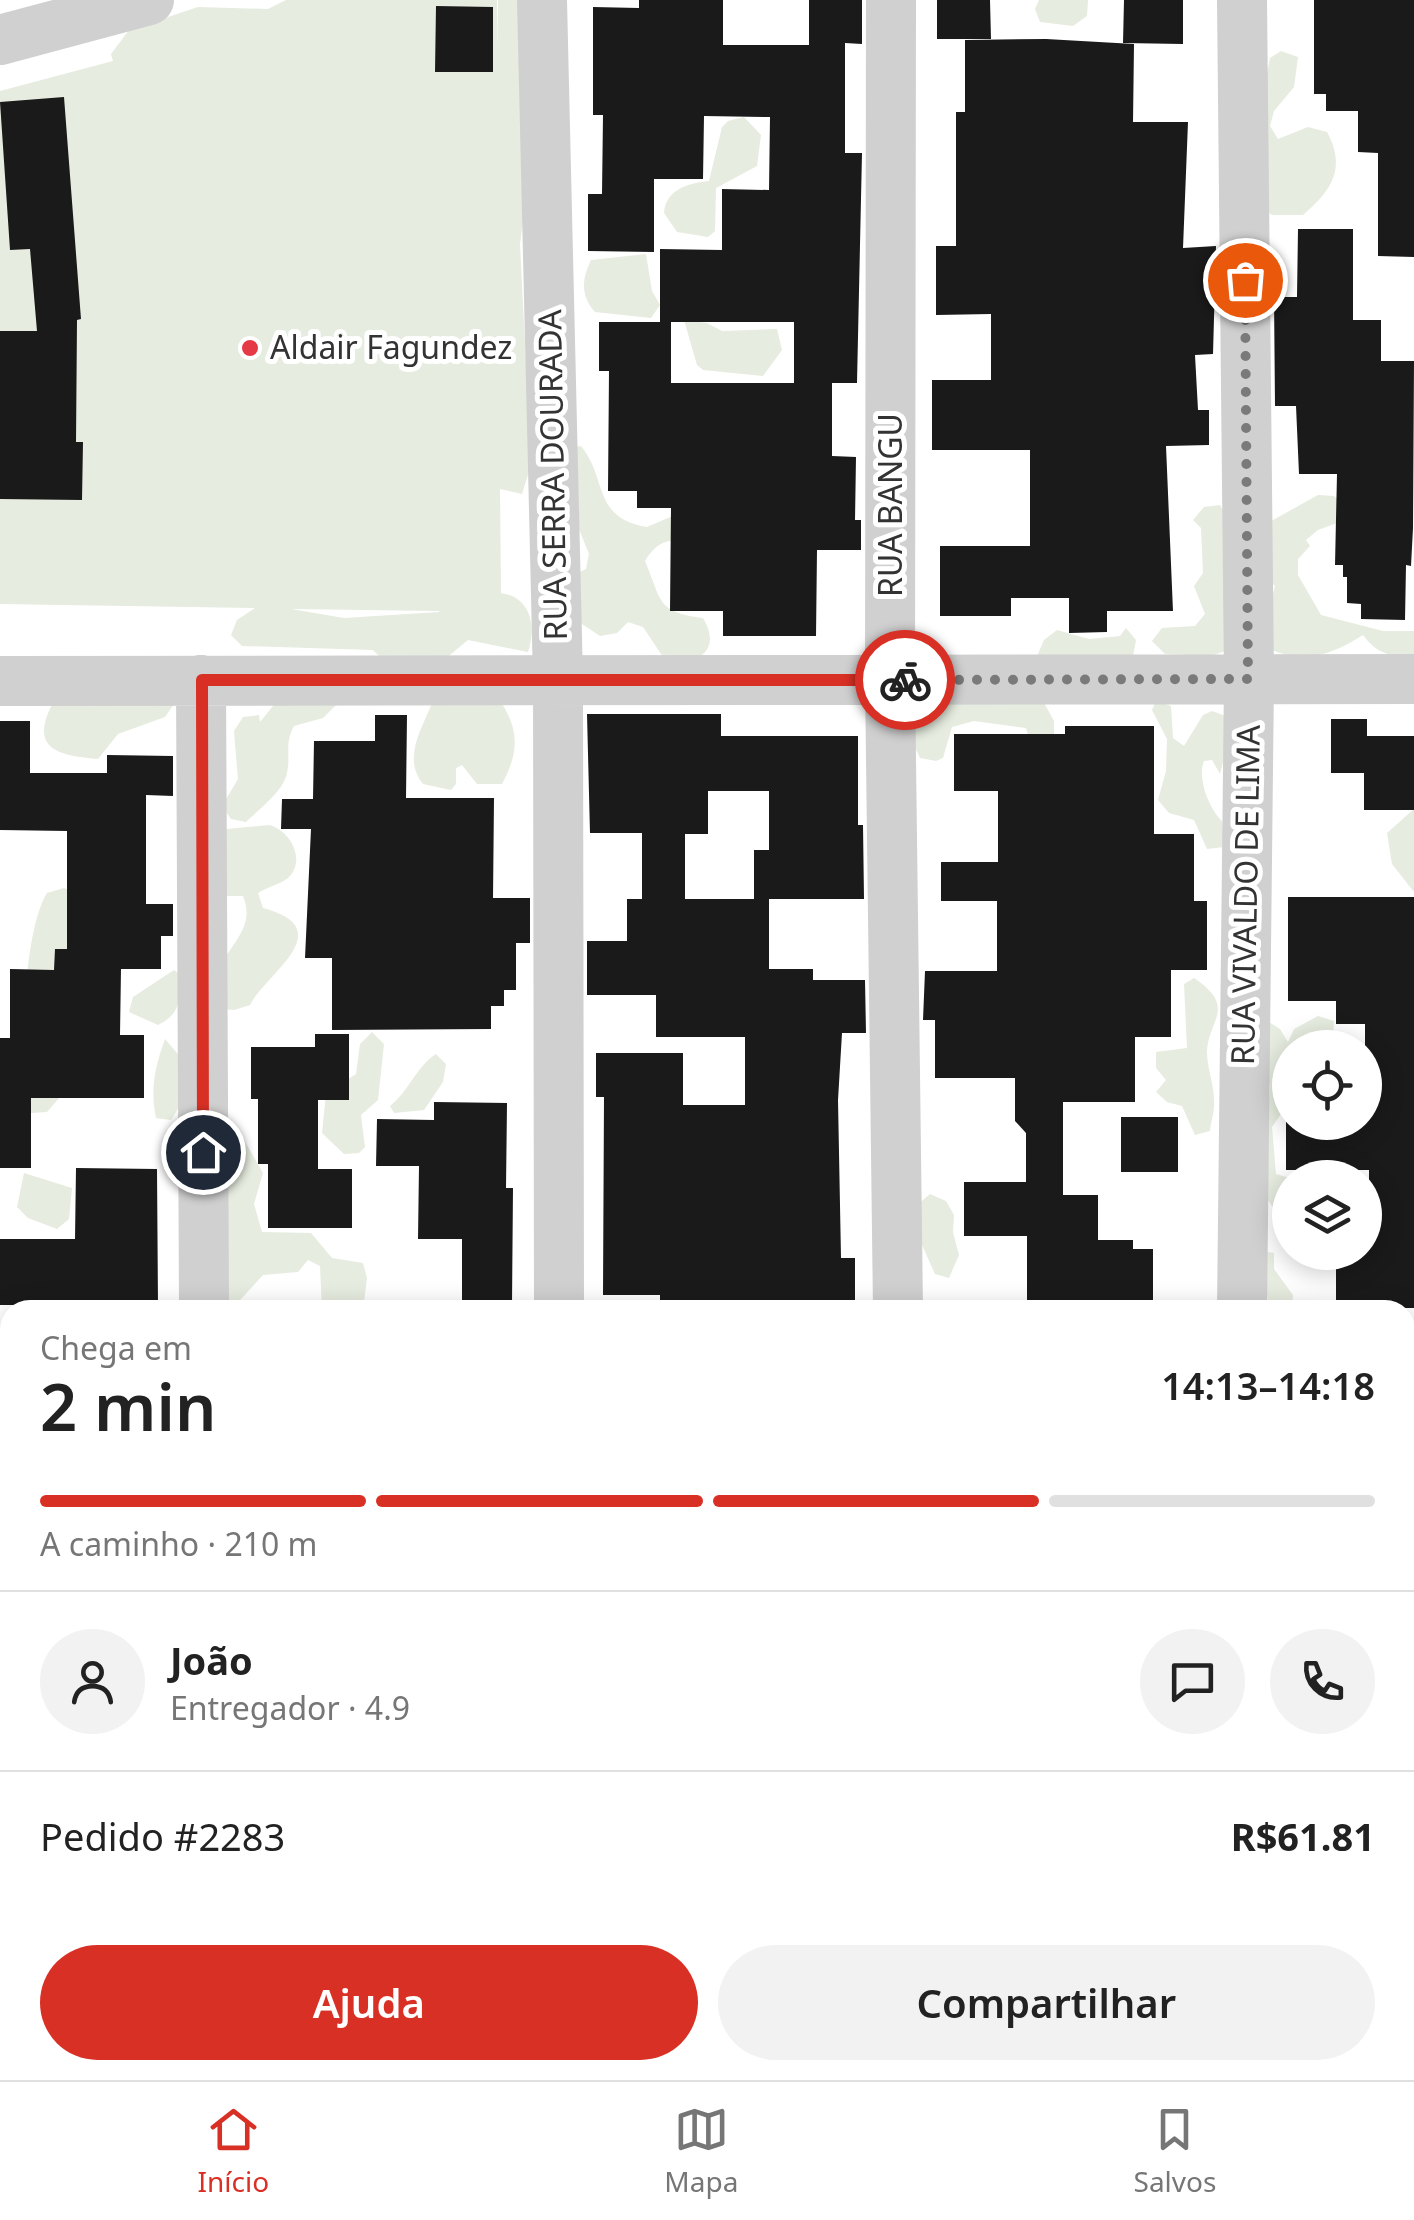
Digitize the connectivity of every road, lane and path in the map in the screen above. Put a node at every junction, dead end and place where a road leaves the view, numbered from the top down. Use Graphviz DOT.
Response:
graph roads {
  1 [pos="149,0"];
  2 [pos="542,0"];
  3 [pos="891,0"];
  4 [pos="1242,0"];
  5 [pos="0,40"];
  6 [pos="1248,679"];
  7 [pos="1414,679"];
  8 [pos="202,680"];
  9 [pos="558,680"];
  10 [pos="890,680"];
  11 [pos="0,681"];
  12 [pos="204,1300"];
  13 [pos="558,1300"];
  14 [pos="898,1300"];
  15 [pos="1242,1300"];
  1 -- 5 [label="street"];
  2 -- 9 [label="street, RUA SERRA DOURADA"];
  3 -- 10 [label="street, RUA BANGU"];
  4 -- 6 [label="street, RUA VIVALDO DE LIMA"];
  6 -- 7 [label="street"];
  6 -- 10 [label="street"];
  6 -- 15 [label="street, RUA VIVALDO DE LIMA"];
  8 -- 9 [label="street"];
  8 -- 11 [label="street"];
  8 -- 12 [label="street"];
  9 -- 10 [label="street"];
  9 -- 13 [label="street, RUA SERRA DOURADA"];
  10 -- 14 [label="street, RUA BANGU"];
}
